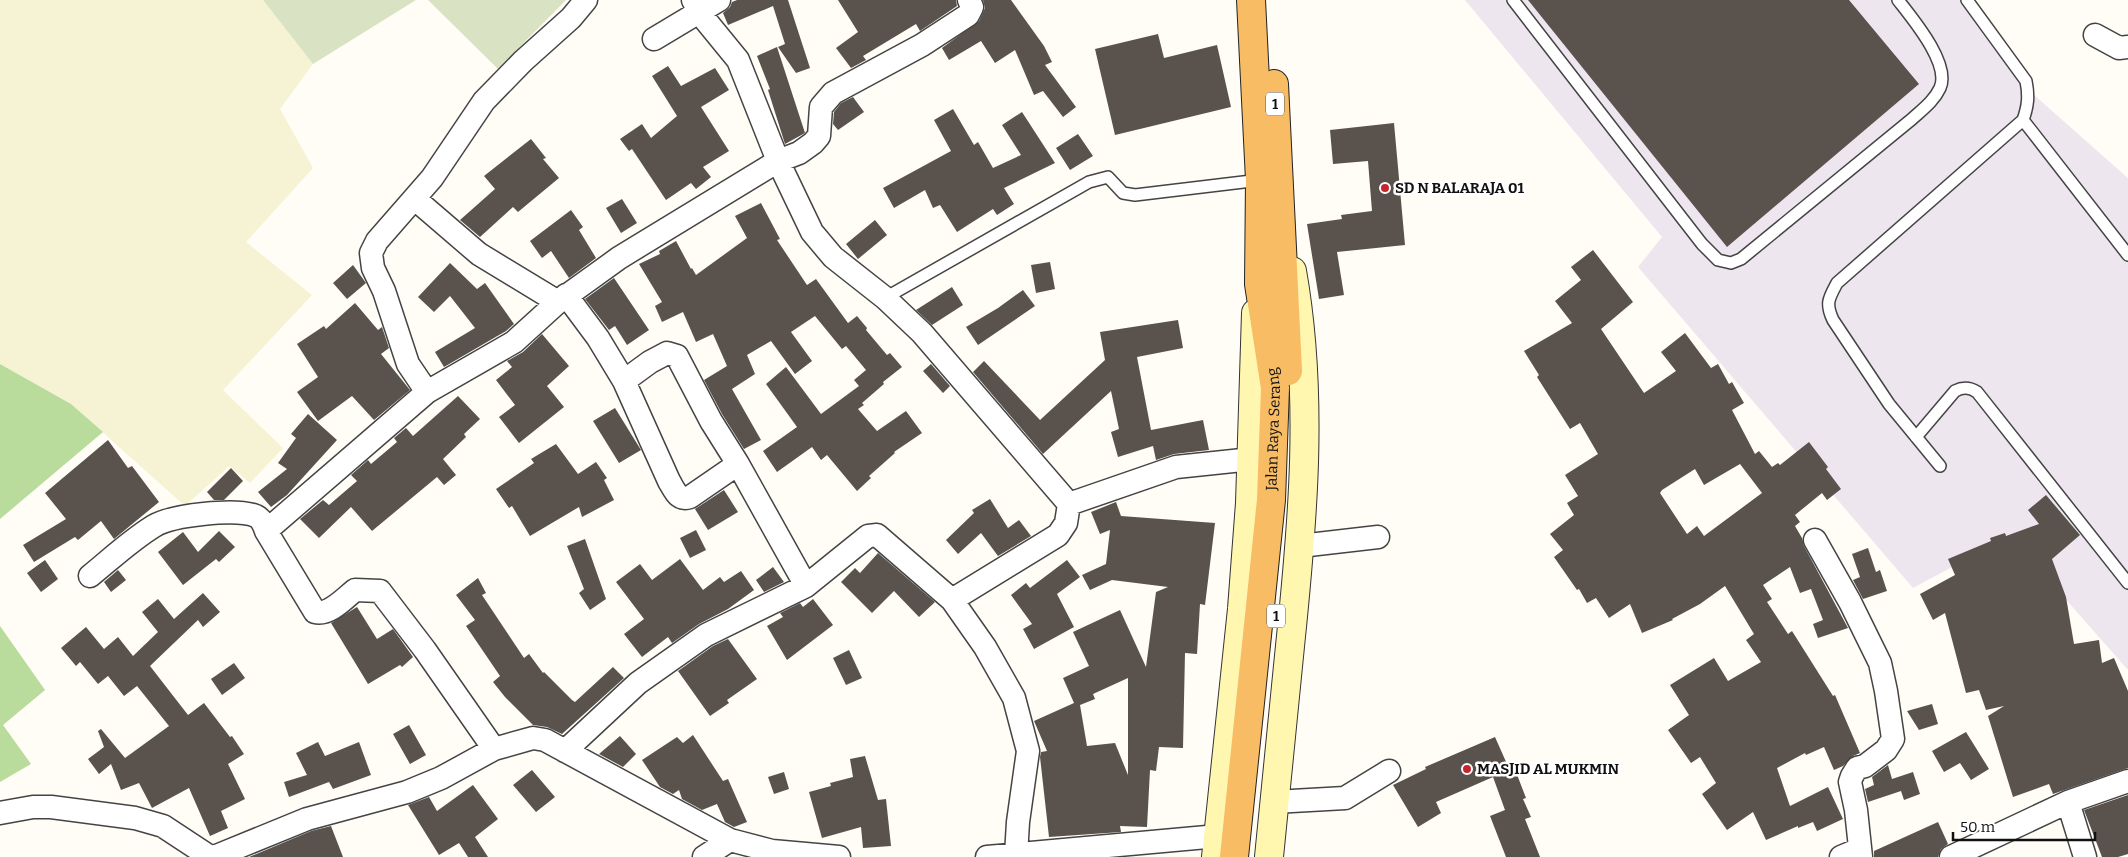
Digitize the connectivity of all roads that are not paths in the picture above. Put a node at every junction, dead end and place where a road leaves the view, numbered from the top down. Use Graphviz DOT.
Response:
graph roads {
  1 [pos="586,0"];
  2 [pos="719,0"];
  3 [pos="969,0"];
  4 [pos="1251,0"];
  5 [pos="1269,0"];
  6 [pos="1513,0"];
  7 [pos="1898,0"];
  8 [pos="1967,0"];
  9 [pos="696,6"];
  10 [pos="2094,35"];
  11 [pos="654,39"];
  12 [pos="2128,47"];
  13 [pos="2023,120"];
  14 [pos="778,161"];
  15 [pos="1260,180"];
  16 [pos="415,199"];
  17 [pos="1270,208"];
  18 [pos="2128,255"];
  19 [pos="562,298"];
  20 [pos="885,298"];
  21 [pos="624,381"];
  22 [pos="1282,388"];
  23 [pos="427,392"];
  24 [pos="1916,437"];
  25 [pos="1252,459"];
  26 [pos="738,464"];
  27 [pos="1940,466"];
  28 [pos="1069,504"];
  29 [pos="266,531"];
  30 [pos="1378,536"];
  31 [pos="1815,540"];
  32 [pos="1300,546"];
  33 [pos="90,576"];
  34 [pos="2128,584"];
  35 [pos="806,586"];
  36 [pos="952,600"];
  37 [pos="494,749"];
  38 [pos="565,751"];
  39 [pos="1389,771"];
  40 [pos="2128,781"];
  41 [pos="1274,802"];
  42 [pos="2068,802"];
  43 [pos="0,813"];
  44 [pos="730,840"];
  45 [pos="1217,846"];
  46 [pos="191,852"];
  47 [pos="1854,854"];
  48 [pos="1016,855"];
  49 [pos="704,857"];
  50 [pos="839,857"];
  51 [pos="987,857"];
  52 [pos="1234,857"];
  53 [pos="1251,857"];
  54 [pos="1269,857"];
  55 [pos="1951,857"];
  56 [pos="2085,857"];
  1 -- 16 [label="street"];
  2 -- 9 [label="street"];
  3 -- 14 [label="street"];
  4 -- 15 [label="highway, Jalan Raya Serang / 1"];
  5 -- 17 [label="highway, Jalan Raya Serang / 1"];
  6 -- 7 [label="lane"];
  8 -- 13 [label="lane"];
  9 -- 11 [label="street"];
  9 -- 14 [label="street"];
  10 -- 12 [label="street"];
  13 -- 18 [label="lane"];
  13 -- 24 [label="lane"];
  14 -- 19 [label="street"];
  14 -- 20 [label="street"];
  15 -- 17 [label="highway, Jalan Raya Serang / 1"];
  15 -- 20 [label="lane"];
  16 -- 19 [label="street"];
  16 -- 23 [label="street"];
  17 -- 22 [label="highway, Jalan Raya Serang / 1"];
  17 -- 25 [label="main road"];
  17 -- 32 [label="main road"];
  19 -- 21 [label="street"];
  19 -- 23 [label="street"];
  20 -- 28 [label="street"];
  21 -- 26 [label="street"];
  21 -- 26 [label="street"];
  22 -- 52 [label="highway, Jalan Raya Serang / 1"];
  22 -- 53 [label="highway, Jalan Raya Serang / 1"];
  23 -- 29 [label="street"];
  24 -- 27 [label="lane"];
  24 -- 34 [label="lane"];
  25 -- 28 [label="street"];
  25 -- 45 [label="main road"];
  26 -- 35 [label="street"];
  28 -- 36 [label="street"];
  29 -- 33 [label="street"];
  29 -- 37 [label="street"];
  30 -- 32 [label="street"];
  31 -- 47 [label="street"];
  32 -- 41 [label="main road"];
  35 -- 36 [label="street"];
  35 -- 38 [label="street"];
  36 -- 48 [label="street"];
  37 -- 38 [label="street"];
  37 -- 46 [label="street"];
  38 -- 44 [label="street"];
  39 -- 41 [label="street"];
  40 -- 42 [label="street"];
  41 -- 54 [label="main road"];
  42 -- 55 [label="street"];
  42 -- 56 [label="street"];
  43 -- 46 [label="street"];
  44 -- 49 [label="street"];
  44 -- 50 [label="street"];
  45 -- 48 [label="street"];
  48 -- 51 [label="street"];
}
